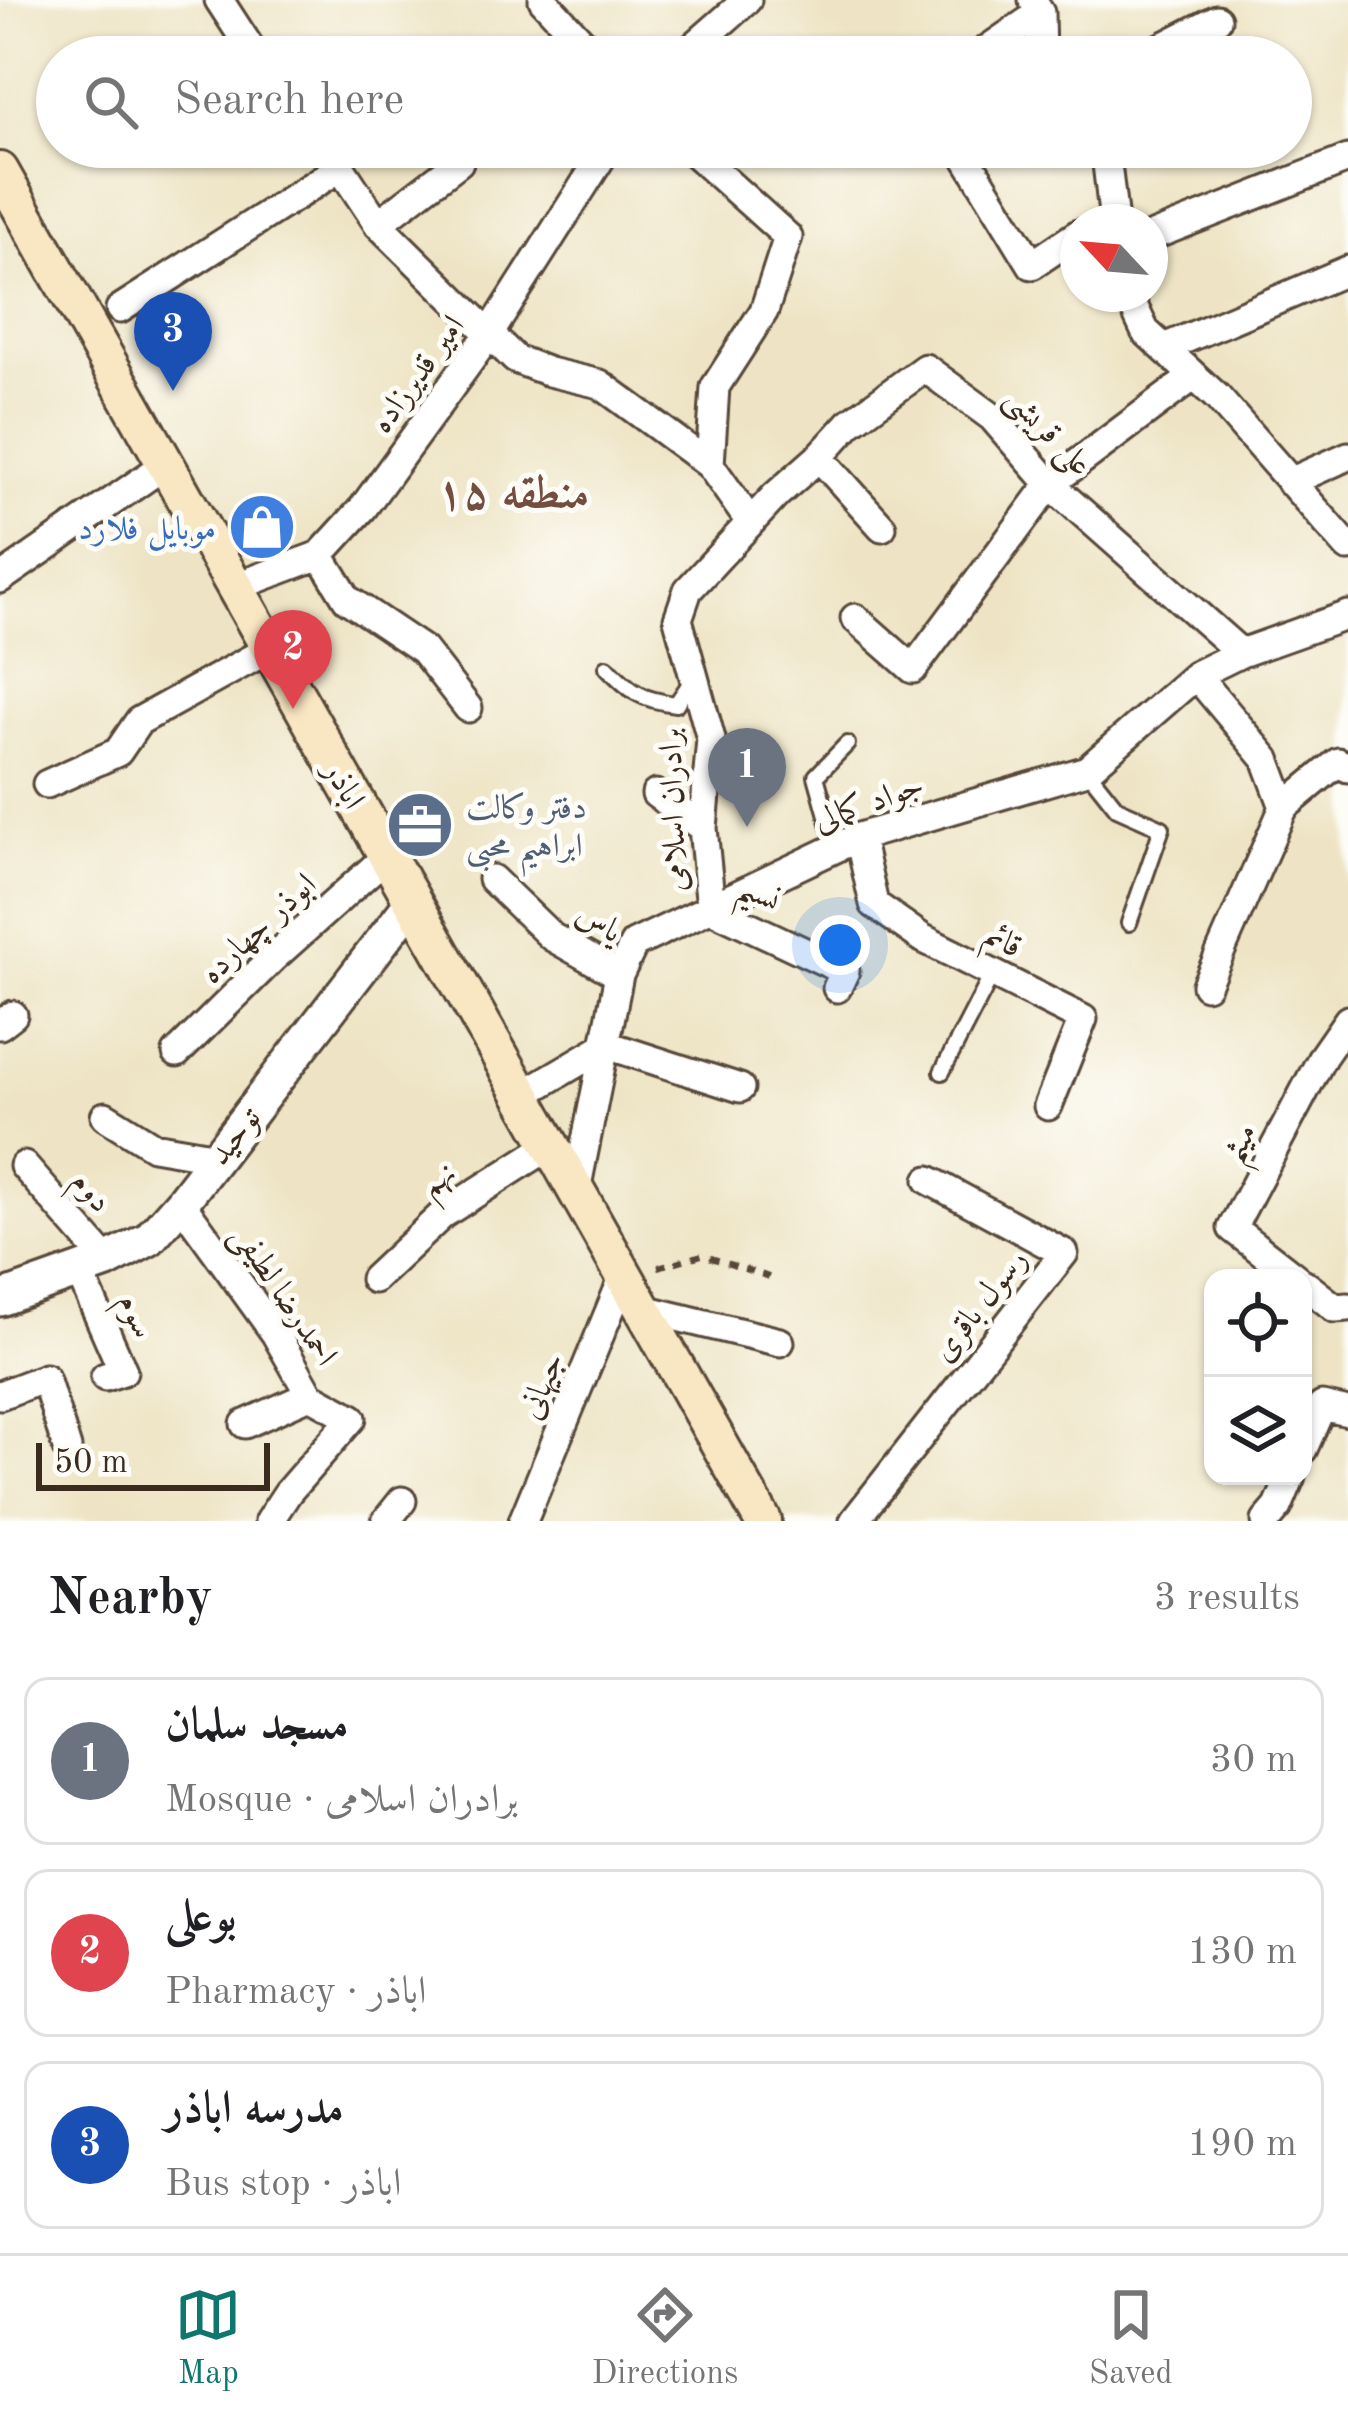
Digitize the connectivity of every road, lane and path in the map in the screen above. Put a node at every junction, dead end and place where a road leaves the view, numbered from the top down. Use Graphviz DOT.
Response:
graph roads {
  1 [pos="219,0"];
  2 [pos="543,0"];
  3 [pos="747,0"];
  4 [pos="1036,7"];
  5 [pos="1216,19"];
  6 [pos="242,36"];
  7 [pos="576,36"];
  8 [pos="706,36"];
  9 [pos="1001,36"];
  10 [pos="1183,36"];
  11 [pos="1348,159"];
  12 [pos="319,168"];
  13 [pos="341,168"];
  14 [pos="451,168"];
  15 [pos="595,168"];
  16 [pos="711,168"];
  17 [pos="973,168"];
  18 [pos="1106,168"];
  19 [pos="2,178"];
  20 [pos="1107,204"];
  21 [pos="378,224"];
  22 [pos="1168,230"];
  23 [pos="1060,246"];
  24 [pos="1348,270"];
  25 [pos="120,309"];
  26 [pos="1136,312"];
  27 [pos="490,333"];
  28 [pos="1164,348"];
  29 [pos="1194,376"];
  30 [pos="1348,456"];
  31 [pos="819,457"];
  32 [pos="166,464"];
  33 [pos="710,465"];
  34 [pos="1290,482"];
  35 [pos="1050,484"];
  36 [pos="750,522"];
  37 [pos="882,527"];
  38 [pos="1348,548"];
  39 [pos="320,556"];
  40 [pos="3,570"];
  41 [pos="235,586"];
  42 [pos="1348,616"];
  43 [pos="855,618"];
  44 [pos="269,649"];
  45 [pos="1241,653"];
  46 [pos="607,667"];
  47 [pos="1196,675"];
  48 [pos="694,679"];
  49 [pos="468,708"];
  50 [pos="848,744"];
  51 [pos="1348,768"];
  52 [pos="1087,770"];
  53 [pos="47,784"];
  54 [pos="656,794"];
  55 [pos="1284,807"];
  56 [pos="703,828"];
  57 [pos="848,843"];
  58 [pos="387,856"];
  59 [pos="492,879"];
  60 [pos="412,902"];
  61 [pos="711,908"];
  62 [pos="1129,923"];
  63 [pos="993,973"];
  64 [pos="619,975"];
  65 [pos="841,979"];
  66 [pos="1206,985"];
  67 [pos="1348,1019"];
  68 [pos="607,1046"];
  69 [pos="177,1053"];
  70 [pos="942,1072"];
  71 [pos="740,1088"];
  72 [pos="522,1095"];
  73 [pos="1048,1106"];
  74 [pos="105,1116"];
  75 [pos="551,1145"];
  76 [pos="217,1157"];
  77 [pos="24,1166"];
  78 [pos="929,1180"];
  79 [pos="576,1191"];
  80 [pos="181,1203"];
  81 [pos="93,1266"];
  82 [pos="1285,1269"];
  83 [pos="624,1276"];
  84 [pos="769,1277"];
  85 [pos="374,1279"];
  86 [pos="1312,1290"];
  87 [pos="0,1299"];
  88 [pos="1348,1307"];
  89 [pos="644,1310"];
  90 [pos="780,1342"];
  91 [pos="105,1377"];
  92 [pos="0,1395"];
  93 [pos="310,1395"];
  94 [pos="1348,1412"];
  95 [pos="245,1424"];
  96 [pos="1312,1429"];
  97 [pos="68,1448"];
  98 [pos="1287,1485"];
  99 [pos="269,1521"];
  100 [pos="523,1521"];
  101 [pos="763,1521"];
  102 [pos="854,1521"];
  103 [pos="1265,1521"];
  1 -- 6 [label="street"];
  2 -- 7 [label="street"];
  3 -- 8 [label="street"];
  4 -- 9 [label="street"];
  5 -- 10 [label="street"];
  11 -- 22 [label="street"];
  12 -- 25 [label="street"];
  13 -- 21 [label="street"];
  14 -- 21 [label="street"];
  15 -- 27 [label="street, امیر قدیرزاده"];
  16 -- 33 [label="street"];
  17 -- 23 [label="street"];
  18 -- 20 [label="street"];
  19 -- 32 [label="main road, اباذر"];
  21 -- 27 [label="street"];
  24 -- 28 [label="street"];
  26 -- 28 [label="street"];
  27 -- 33 [label="street"];
  27 -- 39 [label="street, امیر قدیرزاده"];
  28 -- 29 [label="street"];
  29 -- 34 [label="street"];
  29 -- 35 [label="street"];
  30 -- 34 [label="street"];
  31 -- 35 [label="street, علی قریشی"];
  31 -- 36 [label="street, علی قریشی"];
  31 -- 37 [label="street"];
  32 -- 40 [label="street"];
  32 -- 41 [label="main road, اباذر"];
  33 -- 36 [label="street"];
  34 -- 38 [label="street"];
  35 -- 43 [label="street"];
  35 -- 45 [label="street, علی قریشی"];
  36 -- 48 [label="street, برادران اسلامی"];
  39 -- 41 [label="street, امیر قدیرزاده"];
  39 -- 49 [label="street"];
  41 -- 44 [label="main road, اباذر"];
  42 -- 45 [label="street, جواد کمالی"];
  44 -- 53 [label="street"];
  44 -- 58 [label="main road, اباذر"];
  45 -- 47 [label="street, جواد کمالی"];
  46 -- 48 [label="lane"];
  47 -- 52 [label="street, جواد کمالی"];
  47 -- 55 [label="street"];
  48 -- 56 [label="street, برادران اسلامی"];
  50 -- 57 [label="lane"];
  51 -- 55 [label="street"];
  52 -- 57 [label="street, جواد کمالی"];
  52 -- 62 [label="lane"];
  54 -- 56 [label="street"];
  55 -- 66 [label="street"];
  56 -- 61 [label="street, برادران اسلامی"];
  57 -- 61 [label="street, جواد کمالی"];
  57 -- 63 [label="street, قائم"];
  58 -- 60 [label="main road, اباذر"];
  58 -- 69 [label="street, ابوذر چهارده"];
  59 -- 64 [label="street, یاس"];
  60 -- 72 [label="main road, اباذر"];
  60 -- 76 [label="street, توحید"];
  61 -- 64 [label="street, جواد کمالی"];
  61 -- 65 [label="street, نسیم"];
  63 -- 70 [label="lane"];
  63 -- 73 [label="street, قائم"];
  64 -- 68 [label="street"];
  67 -- 82 [label="street, میثم"];
  68 -- 71 [label="street"];
  68 -- 72 [label="street"];
  68 -- 79 [label="street"];
  72 -- 75 [label="main road, اباذر"];
  74 -- 76 [label="street"];
  75 -- 79 [label="main road, اباذر"];
  75 -- 85 [label="street, نهم"];
  76 -- 80 [label="street, توحید"];
  77 -- 81 [label="street, دوم"];
  78 -- 102 [label="street, رسول باقری"];
  79 -- 83 [label="main road, اباذر"];
  80 -- 81 [label="street, توحید"];
  80 -- 93 [label="street, احمدرضا لطیفی"];
  81 -- 87 [label="street, توحید"];
  81 -- 91 [label="street, سوم"];
  83 -- 84 [label="path"];
  83 -- 89 [label="main road, اباذر"];
  83 -- 100 [label="street, جیهانی"];
  86 -- 88 [label="street, میثم"];
  89 -- 90 [label="street"];
  89 -- 101 [label="main road, اباذر"];
  92 -- 97 [label="street"];
  93 -- 95 [label="street"];
  93 -- 99 [label="street, احمدرضا لطیفی"];
  94 -- 96 [label="street"];
  98 -- 103 [label="street"];
}
